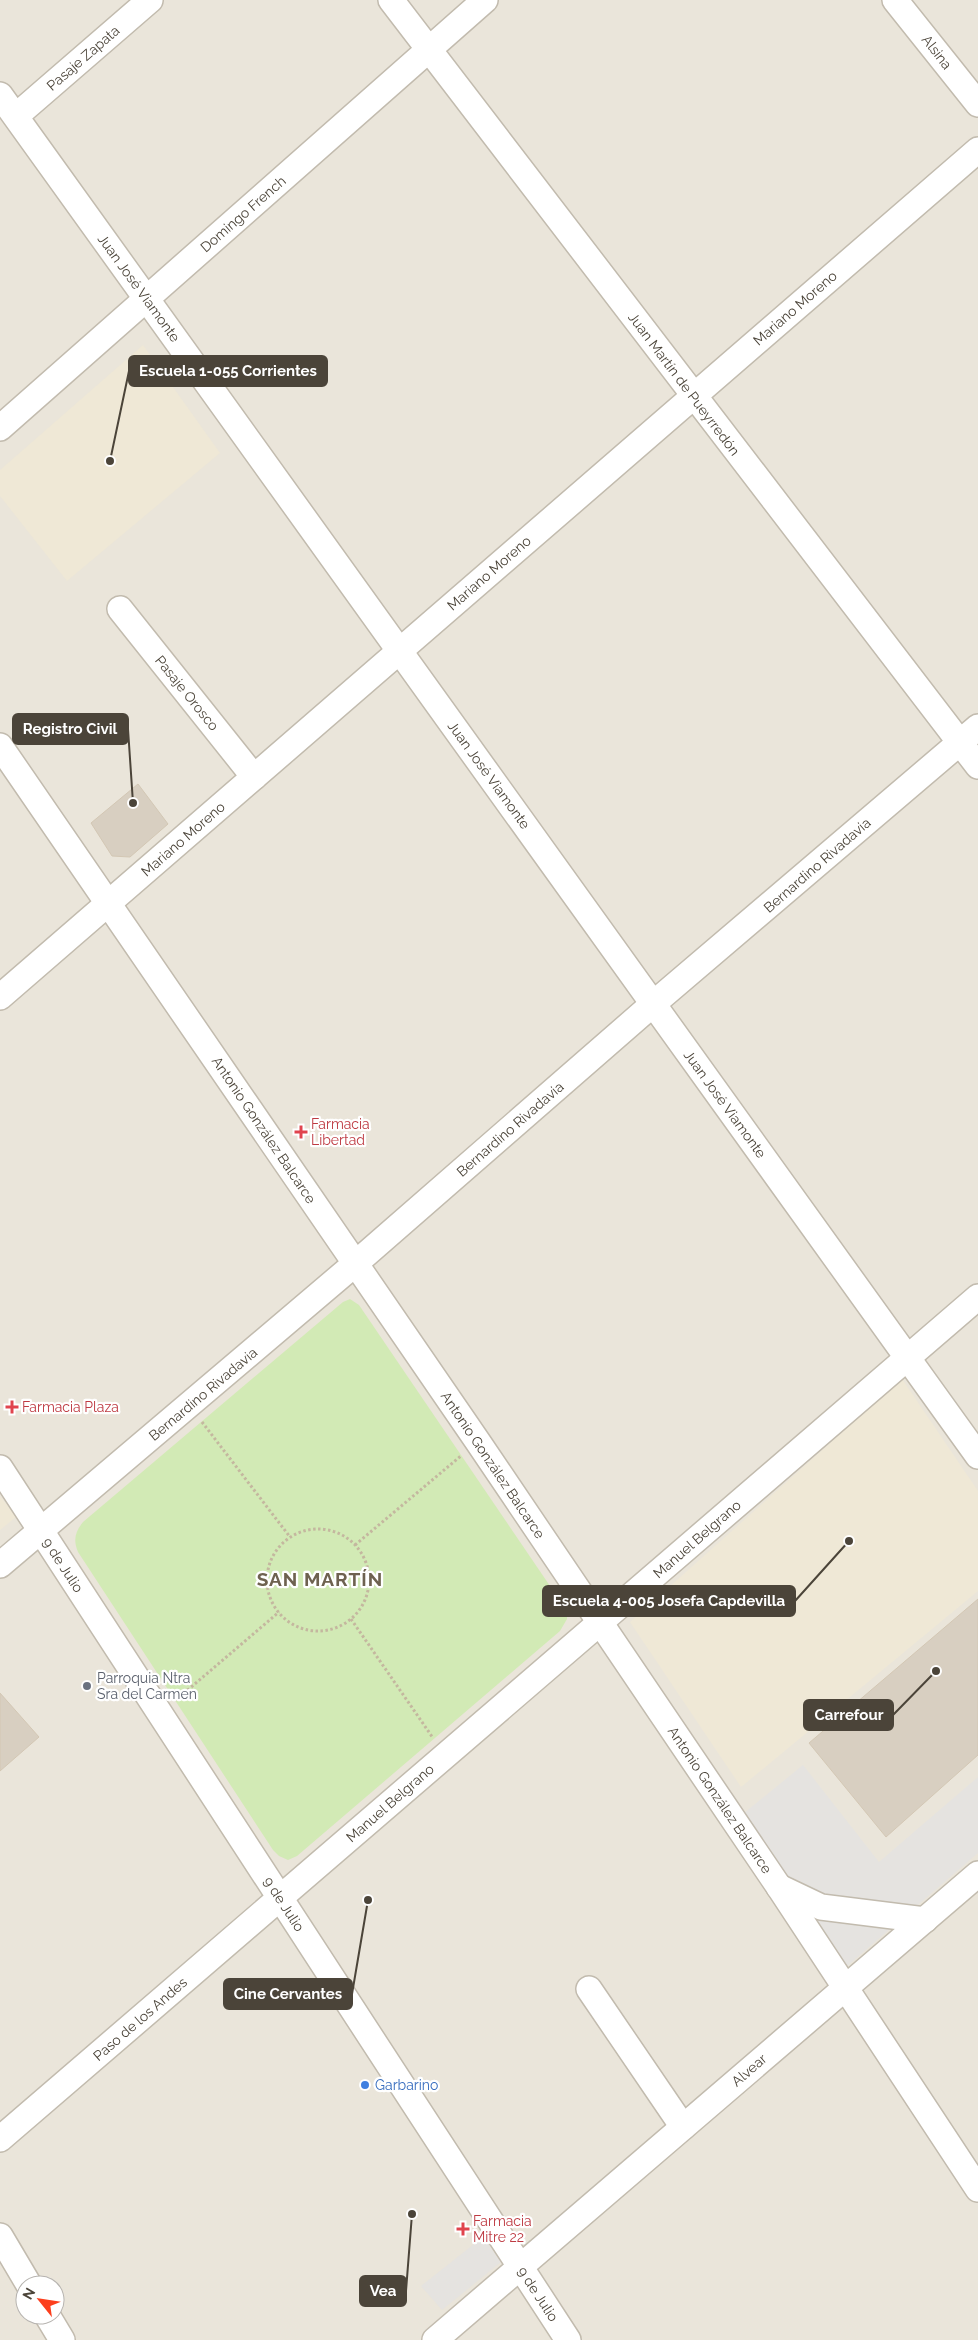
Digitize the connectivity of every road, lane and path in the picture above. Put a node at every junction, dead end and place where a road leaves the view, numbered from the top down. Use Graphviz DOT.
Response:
graph roads {
  1 [pos="150,0"];
  2 [pos="391,0"];
  3 [pos="485,0"];
  4 [pos="896,0"];
  5 [pos="429,49"];
  6 [pos="0,95"];
  7 [pos="978,104"];
  8 [pos="16,116"];
  9 [pos="978,150"];
  10 [pos="147,298"];
  11 [pos="694,396"];
  12 [pos="0,428"];
  13 [pos="120,609"];
  14 [pos="399,651"];
  15 [pos="969,735"];
  16 [pos="0,746"];
  17 [pos="978,766"];
  18 [pos="254,777"];
  19 [pos="108,903"];
  20 [pos="0,997"];
  21 [pos="654,1004"];
  22 [pos="356,1264"];
  23 [pos="978,1297"];
  24 [pos="908,1358"];
  25 [pos="189,1406"];
  26 [pos="478,1442"];
  27 [pos="978,1456"];
  28 [pos="0,1468"];
  29 [pos="40,1530"];
  30 [pos="290,1537"];
  31 [pos="356,1545"];
  32 [pos="0,1565"];
  33 [pos="278,1612"];
  34 [pos="351,1619"];
  35 [pos="599,1622"];
  36 [pos="160,1714"];
  37 [pos="446,1755"];
  38 [pos="978,1874"];
  39 [pos="779,1888"];
  40 [pos="280,1898"];
  41 [pos="925,1920"];
  42 [pos="844,1988"];
  43 [pos="589,1989"];
  44 [pos="683,2127"];
  45 [pos="0,2139"];
  46 [pos="978,2189"];
  47 [pos="0,2236"];
  48 [pos="521,2267"];
  49 [pos="23,2275"];
  50 [pos="53,2325"];
  51 [pos="62,2340"];
  52 [pos="435,2340"];
  53 [pos="568,2340"];
  1 -- 8 [label="street, Pasaje Zapata"];
  2 -- 5 [label="street, Juan Martín de Pueyrredón"];
  3 -- 5 [label="street, Domingo French"];
  4 -- 7 [label="street, Alsina"];
  5 -- 10 [label="street, Domingo French"];
  5 -- 11 [label="street, Juan Martín de Pueyrredón"];
  6 -- 8 [label="street, Juan José Viamonte"];
  8 -- 10 [label="street, Juan José Viamonte"];
  9 -- 11 [label="street, Mariano Moreno"];
  10 -- 12 [label="street, Domingo French"];
  10 -- 14 [label="street, Juan José Viamonte"];
  11 -- 14 [label="street, Mariano Moreno"];
  11 -- 15 [label="street, Juan Martín de Pueyrredón"];
  13 -- 18 [label="street, Pasaje Orosco"];
  14 -- 18 [label="street, Mariano Moreno"];
  14 -- 21 [label="street, Juan José Viamonte"];
  15 -- 17 [label="street, Juan Martín de Pueyrredón"];
  15 -- 21 [label="street, Bernardino Rivadavia"];
  16 -- 19 [label="street, Antonio González Balcarce"];
  18 -- 19 [label="street, Mariano Moreno"];
  19 -- 20 [label="street, Mariano Moreno"];
  19 -- 22 [label="street, Antonio González Balcarce"];
  21 -- 22 [label="street, Bernardino Rivadavia"];
  21 -- 24 [label="street, Juan José Viamonte"];
  22 -- 25 [label="street, Bernardino Rivadavia"];
  22 -- 26 [label="street, Antonio González Balcarce"];
  23 -- 24 [label="street, Manuel Belgrano"];
  24 -- 27 [label="street, Juan José Viamonte"];
  24 -- 35 [label="street, Manuel Belgrano"];
  25 -- 29 [label="street, Bernardino Rivadavia"];
  25 -- 30 [label="path"];
  26 -- 31 [label="path"];
  26 -- 35 [label="street, Antonio González Balcarce"];
  28 -- 29 [label="street, 9 de Julio"];
  29 -- 32 [label="street, Bernardino Rivadavia"];
  29 -- 36 [label="street, 9 de Julio"];
  30 -- 31 [label="path"];
  30 -- 33 [label="path"];
  31 -- 34 [label="path"];
  33 -- 34 [label="path"];
  33 -- 36 [label="path"];
  34 -- 37 [label="path"];
  35 -- 37 [label="street, Manuel Belgrano"];
  35 -- 39 [label="street, Antonio González Balcarce"];
  36 -- 40 [label="street, 9 de Julio"];
  37 -- 40 [label="street, Manuel Belgrano"];
  38 -- 41 [label="street, Alvear"];
  39 -- 41 [label="street"];
  39 -- 42 [label="street, Antonio González Balcarce"];
  40 -- 45 [label="street, Paso de los Andes"];
  40 -- 48 [label="street, 9 de Julio"];
  41 -- 42 [label="street, Alvear"];
  42 -- 44 [label="street, Alvear"];
  42 -- 46 [label="street, Antonio González Balcarce"];
  43 -- 44 [label="street"];
  44 -- 48 [label="street, Alvear"];
  47 -- 49 [label="street"];
  48 -- 52 [label="street, Alvear"];
  48 -- 53 [label="street, 9 de Julio"];
  50 -- 51 [label="street"];
}
